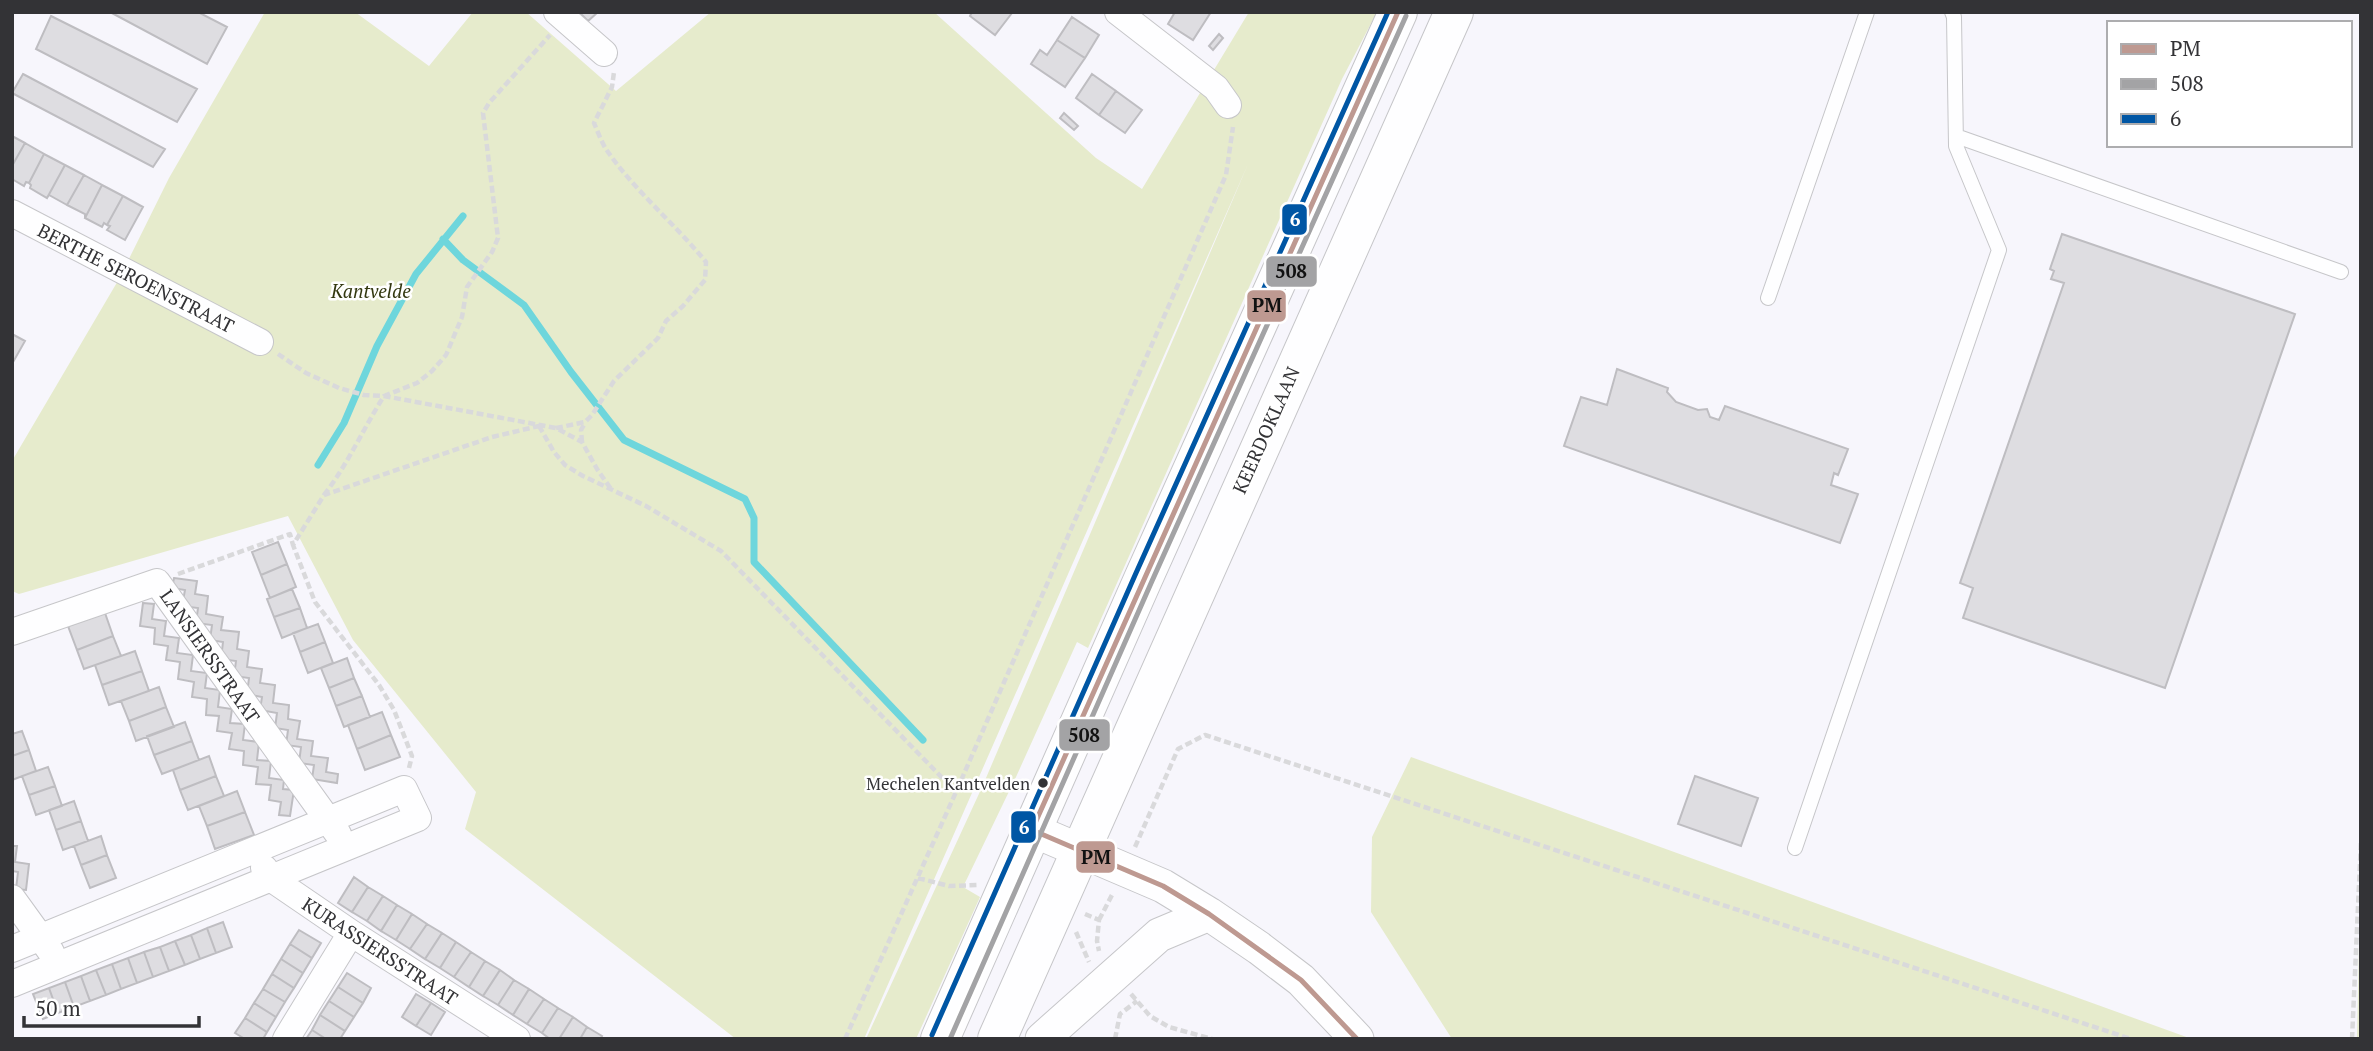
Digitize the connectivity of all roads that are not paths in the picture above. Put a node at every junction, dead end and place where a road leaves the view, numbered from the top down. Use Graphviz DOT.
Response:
graph roads {
  1 [pos="1398,12"];
  2 [pos="1454,12"];
  3 [pos="1867,12"];
  4 [pos="1952,12"];
  5 [pos="561,15"];
  6 [pos="1133,17"];
  7 [pos="604,53"];
  8 [pos="1228,105"];
  9 [pos="1956,136"];
  10 [pos="12,213"];
  11 [pos="2341,272"];
  12 [pos="1768,298"];
  13 [pos="260,342"];
  14 [pos="12,632"];
  15 [pos="328,821"];
  16 [pos="1032,830"];
  17 [pos="349,848"];
  18 [pos="1795,848"];
  19 [pos="1081,849"];
  20 [pos="254,852"];
  21 [pos="272,879"];
  22 [pos="12,898"];
  23 [pos="1209,914"];
  24 [pos="352,933"];
  25 [pos="41,938"];
  26 [pos="12,950"];
  27 [pos="60,965"];
  28 [pos="12,984"];
  29 [pos="286,1039"];
  30 [pos="517,1039"];
  31 [pos="940,1039"];
  32 [pos="997,1039"];
  33 [pos="1042,1039"];
  34 [pos="1357,1039"];
  1 -- 16 [label="main road"];
  2 -- 19 [label="main road, KEERDOKLAAN"];
  3 -- 12 [label="lane"];
  4 -- 9 [label="lane"];
  5 -- 7 [label="street"];
  6 -- 8 [label="street"];
  9 -- 11 [label="lane"];
  9 -- 18 [label="lane"];
  10 -- 13 [label="street, BERTHE SEROENSTRAAT"];
  14 -- 15 [label="street, LANSIERSSTRAAT"];
  15 -- 17 [label="street, LANSIERSSTRAAT"];
  15 -- 17 [label="street"];
  15 -- 20 [label="street"];
  16 -- 19 [label="street"];
  16 -- 31 [label="main road"];
  17 -- 21 [label="street"];
  19 -- 23 [label="street"];
  19 -- 32 [label="main road, KEERDOKLAAN"];
  20 -- 21 [label="street, KURASSIERSSTRAAT"];
  20 -- 25 [label="street"];
  21 -- 24 [label="street, KURASSIERSSTRAAT"];
  21 -- 27 [label="street"];
  22 -- 25 [label="street"];
  23 -- 33 [label="street"];
  23 -- 34 [label="street"];
  24 -- 29 [label="street"];
  24 -- 30 [label="street, KURASSIERSSTRAAT"];
  25 -- 26 [label="street"];
  25 -- 27 [label="street"];
  27 -- 28 [label="street"];
}
